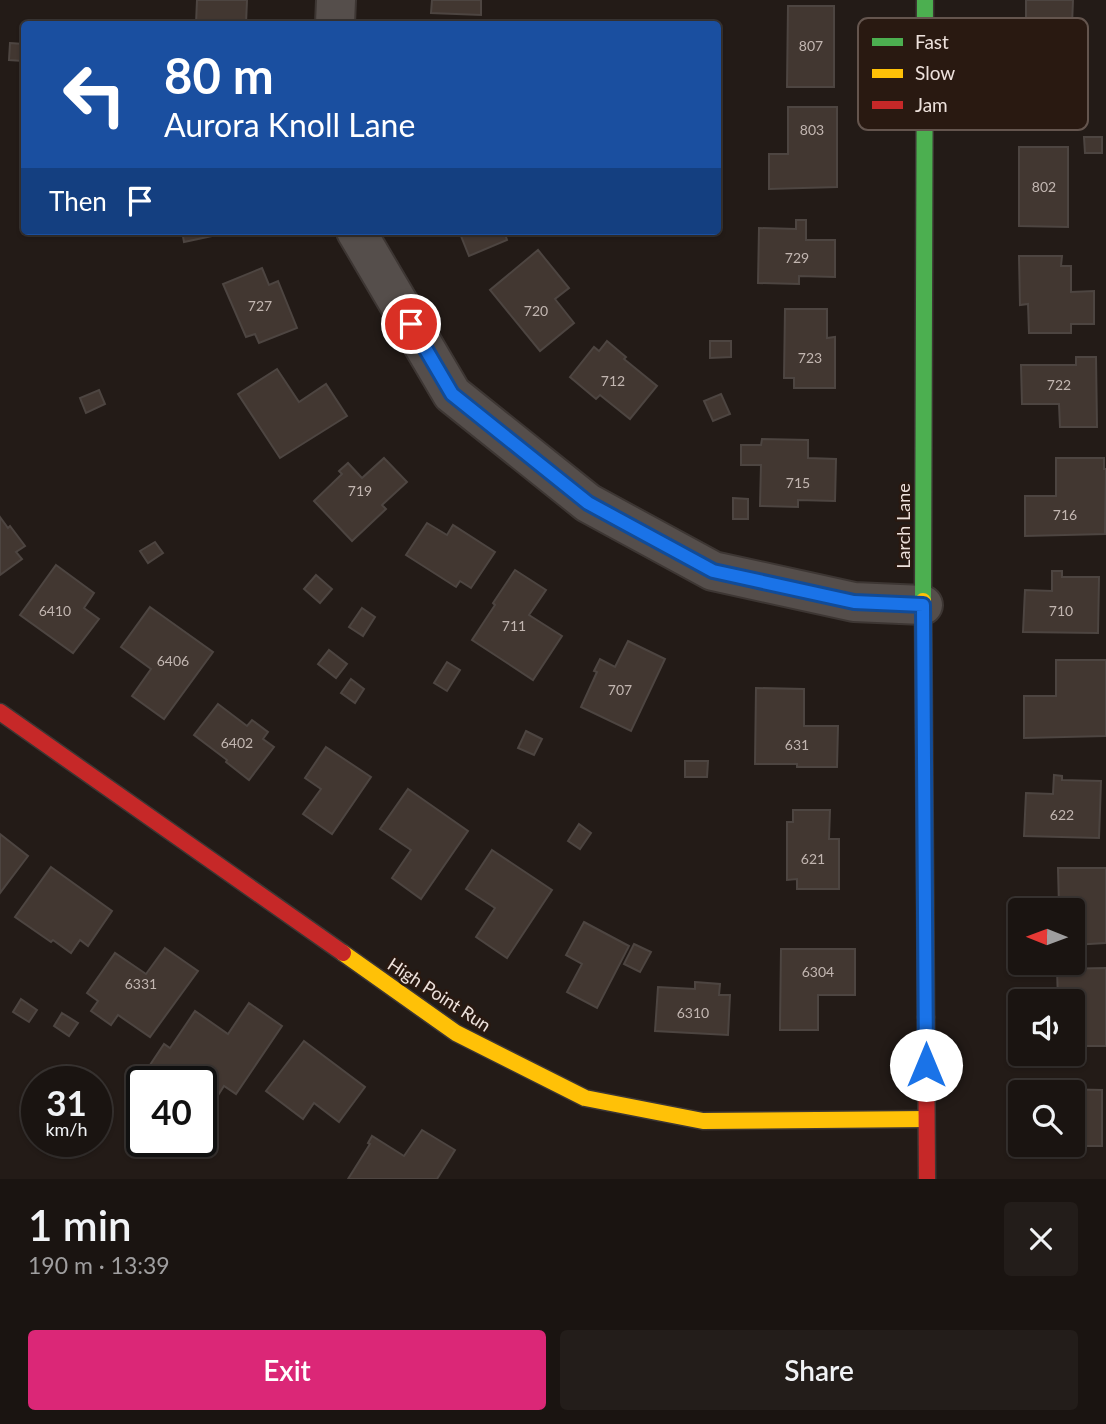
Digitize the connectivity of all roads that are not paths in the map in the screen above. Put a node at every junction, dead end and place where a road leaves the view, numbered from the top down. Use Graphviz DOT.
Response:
graph roads {
  1 [pos="336,0"];
  2 [pos="925,0"];
  3 [pos="925,18"];
  4 [pos="335,21"];
  5 [pos="925,130"];
  6 [pos="358,235"];
  7 [pos="923,605"];
  8 [pos="0,712"];
  9 [pos="926,1119"];
  10 [pos="927,1179"];
  1 -- 4 [label="street"];
  2 -- 3 [label="street, Larch Lane"];
  5 -- 7 [label="street, Larch Lane"];
  6 -- 7 [label="street"];
  7 -- 9 [label="street, Larch Lane"];
  8 -- 9 [label="street, High Point Run"];
  9 -- 10 [label="street, Larch Lane"];
}
